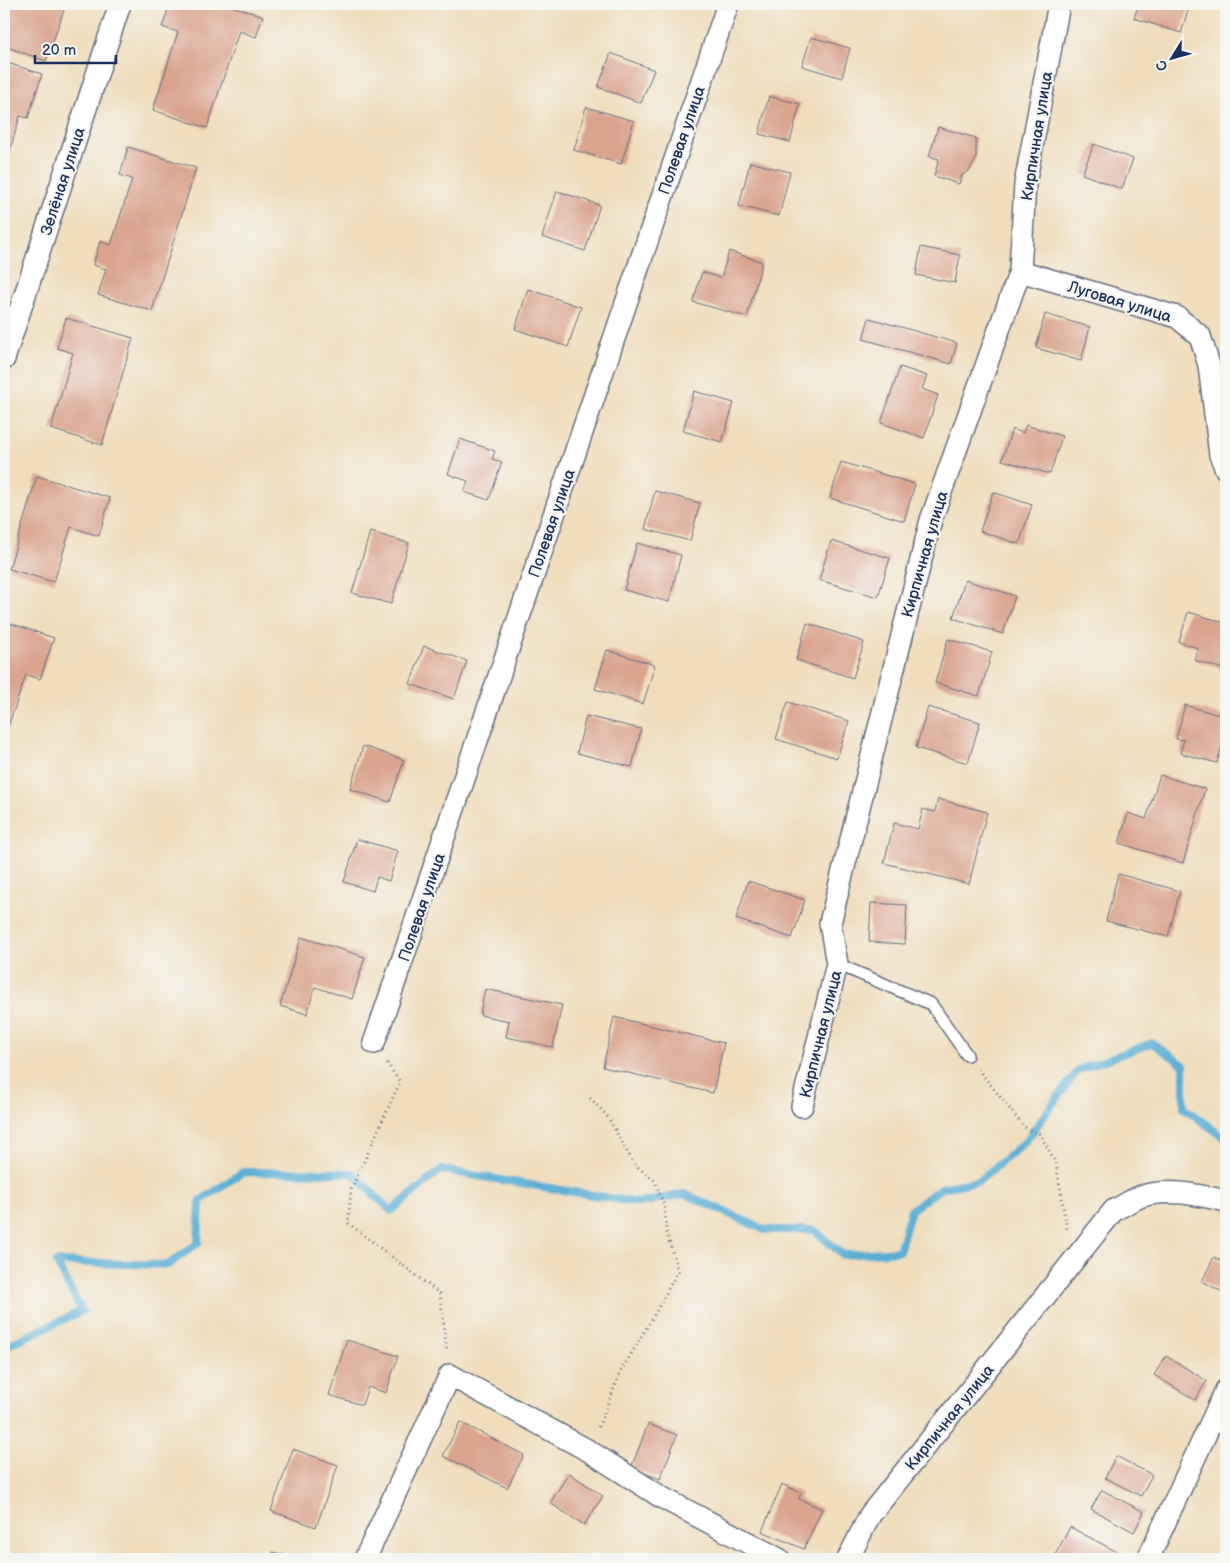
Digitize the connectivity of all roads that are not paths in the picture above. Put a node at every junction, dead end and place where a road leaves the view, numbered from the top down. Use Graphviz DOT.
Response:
graph roads {
  1 [pos="120,4"];
  2 [pos="728,4"];
  3 [pos="1059,4"];
  4 [pos="1020,271"];
  5 [pos="4,358"];
  6 [pos="1226,469"];
  7 [pos="837,964"];
  8 [pos="374,1043"];
  9 [pos="967,1055"];
  10 [pos="802,1106"];
  11 [pos="1226,1201"];
  12 [pos="1226,1390"];
  13 [pos="365,1559"];
  14 [pos="779,1559"];
  15 [pos="848,1559"];
  16 [pos="1148,1559"];
  1 -- 5 [label="street, Зелёная улица"];
  2 -- 8 [label="street, Полевая улица"];
  3 -- 4 [label="street, Кирпичная улица"];
  4 -- 6 [label="street, Луговая улица"];
  4 -- 7 [label="street, Кирпичная улица"];
  7 -- 9 [label="lane"];
  7 -- 10 [label="street, Кирпичная улица"];
  11 -- 15 [label="street, Кирпичная улица"];
  12 -- 16 [label="street"];
  13 -- 14 [label="street"];
}
